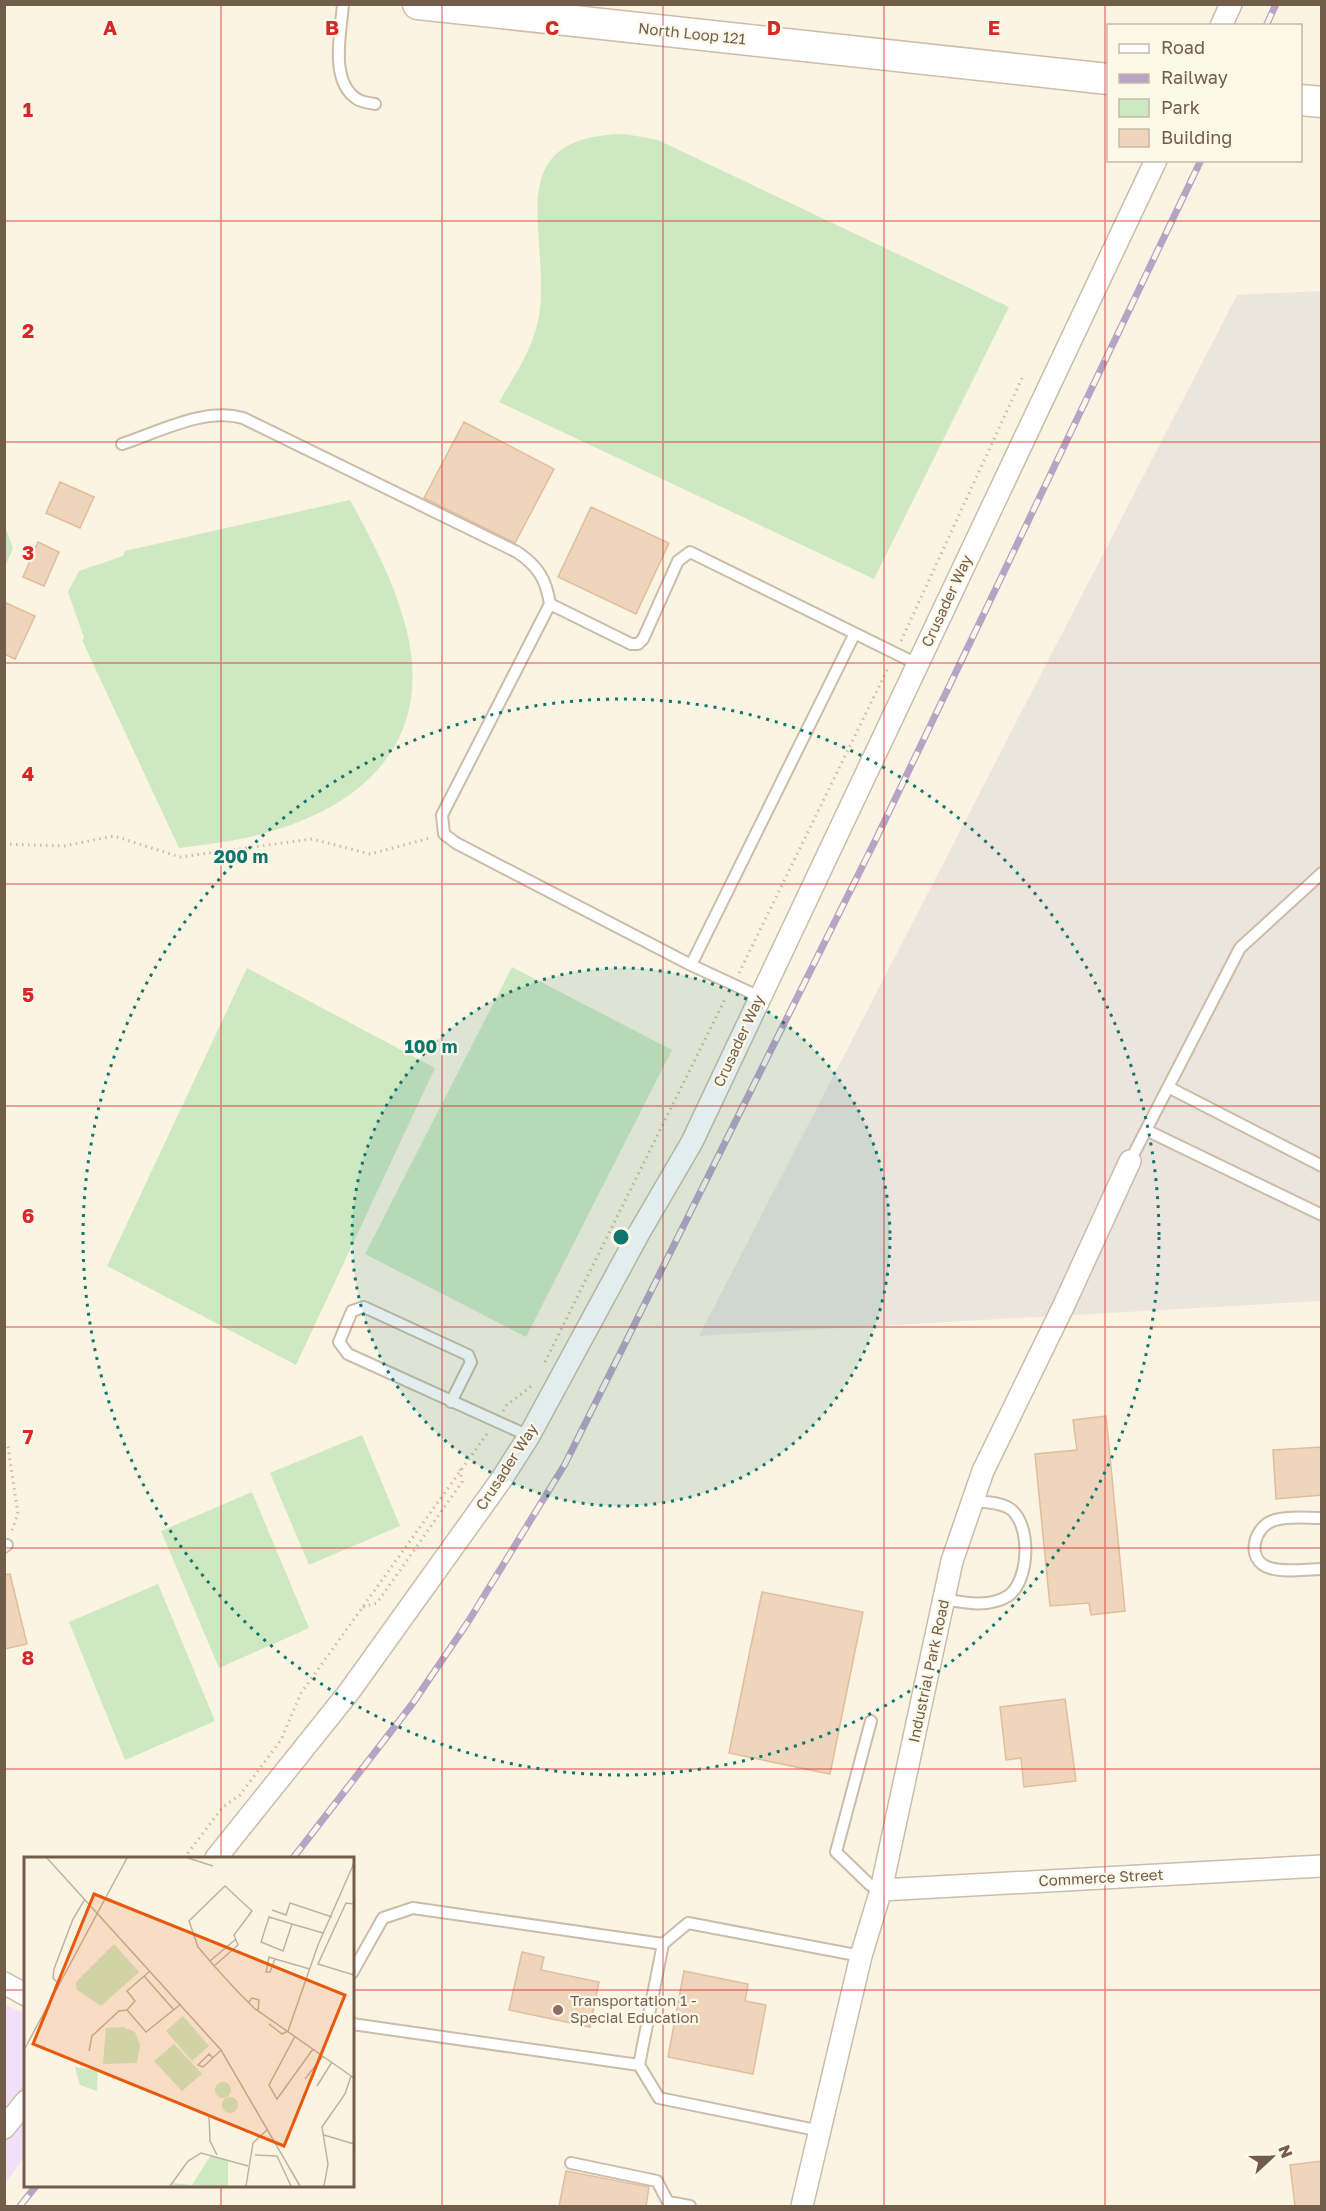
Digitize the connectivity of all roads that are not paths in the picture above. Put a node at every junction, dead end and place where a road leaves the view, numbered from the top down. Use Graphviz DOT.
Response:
graph roads {
  1 [pos="343,4"];
  2 [pos="418,4"];
  3 [pos="1231,4"];
  4 [pos="540,11"];
  5 [pos="1222,24"];
  6 [pos="1107,79"];
  7 [pos="1302,100"];
  8 [pos="1322,102"];
  9 [pos="375,105"];
  10 [pos="1155,162"];
  11 [pos="122,444"];
  12 [pos="550,604"];
  13 [pos="854,635"];
  14 [pos="917,664"];
  15 [pos="1322,873"];
  16 [pos="691,965"];
  17 [pos="760,997"];
  18 [pos="1168,1087"];
  19 [pos="1146,1130"];
  20 [pos="1130,1161"];
  21 [pos="1322,1166"];
  22 [pos="1322,1215"];
  23 [pos="451,1402"];
  24 [pos="529,1436"];
  25 [pos="973,1501"];
  26 [pos="1322,1518"];
  27 [pos="1322,1569"];
  28 [pos="944,1599"];
  29 [pos="871,1721"];
  30 [pos="217,1857"];
  31 [pos="1322,1866"];
  32 [pos="881,1890"];
  33 [pos="663,1944"];
  34 [pos="861,1956"];
  35 [pos="354,1969"];
  36 [pos="4,1983"];
  37 [pos="24,1994"];
  38 [pos="354,2024"];
  39 [pos="639,2065"];
  40 [pos="24,2103"];
  41 [pos="4,2128"];
  42 [pos="821,2131"];
  43 [pos="571,2163"];
  44 [pos="690,2206"];
  45 [pos="802,2206"];
  1 -- 9 [label="lane"];
  2 -- 4 [label="main road, North Loop 121"];
  3 -- 5 [label="street"];
  4 -- 6 [label="main road, North Loop 121"];
  7 -- 8 [label="main road"];
  10 -- 14 [label="street, Crusader Way"];
  11 -- 12 [label="lane"];
  12 -- 13 [label="lane"];
  12 -- 16 [label="lane"];
  13 -- 14 [label="lane"];
  13 -- 16 [label="lane"];
  14 -- 17 [label="street, Crusader Way"];
  15 -- 18 [label="lane"];
  16 -- 17 [label="lane"];
  17 -- 24 [label="street, Crusader Way"];
  18 -- 19 [label="lane"];
  18 -- 21 [label="lane"];
  19 -- 20 [label="lane"];
  19 -- 22 [label="lane"];
  20 -- 25 [label="street, Industrial Park Road"];
  23 -- 23 [label="lane"];
  23 -- 24 [label="lane"];
  24 -- 30 [label="street, Crusader Way"];
  25 -- 28 [label="street, Industrial Park Road"];
  25 -- 28 [label="lane"];
  26 -- 27 [label="lane"];
  28 -- 32 [label="street, Industrial Park Road"];
  29 -- 32 [label="lane"];
  31 -- 32 [label="street, Commerce Street"];
  32 -- 34 [label="street, Industrial Park Road"];
  33 -- 34 [label="lane"];
  33 -- 35 [label="lane"];
  33 -- 39 [label="lane"];
  34 -- 42 [label="street, Industrial Park Road"];
  36 -- 37 [label="street"];
  38 -- 39 [label="lane"];
  39 -- 42 [label="lane"];
  40 -- 41 [label="street"];
  42 -- 45 [label="street, Industrial Park Road"];
  43 -- 44 [label="lane"];
}
